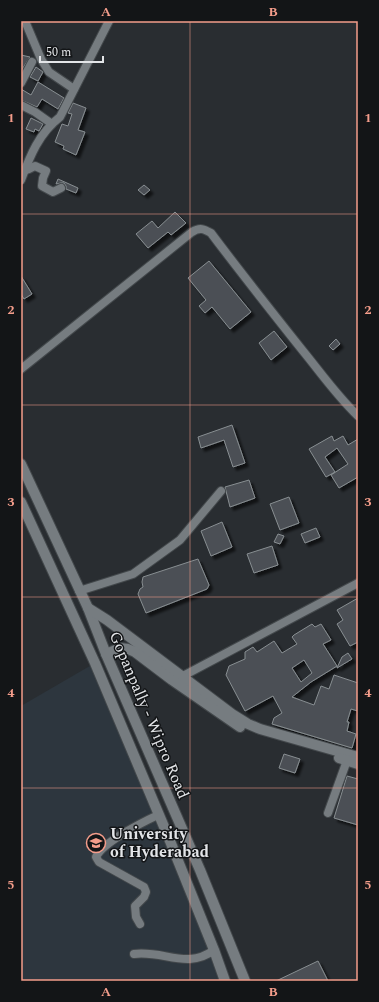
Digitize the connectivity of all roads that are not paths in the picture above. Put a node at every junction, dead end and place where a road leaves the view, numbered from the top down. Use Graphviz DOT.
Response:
graph roads {
  1 [pos="25,21"];
  2 [pos="109,21"];
  3 [pos="32,62"];
  4 [pos="21,83"];
  5 [pos="74,89"];
  6 [pos="21,105"];
  7 [pos="52,124"];
  8 [pos="25,170"];
  9 [pos="21,180"];
  10 [pos="61,188"];
  11 [pos="21,369"];
  12 [pos="358,416"];
  13 [pos="21,464"];
  14 [pos="221,491"];
  15 [pos="21,502"];
  16 [pos="358,583"];
  17 [pos="79,591"];
  18 [pos="88,608"];
  19 [pos="106,654"];
  20 [pos="181,677"];
  21 [pos="352,757"];
  22 [pos="358,764"];
  23 [pos="328,813"];
  24 [pos="158,815"];
  25 [pos="179,820"];
  26 [pos="163,827"];
  27 [pos="185,835"];
  28 [pos="170,841"];
  29 [pos="140,924"];
  30 [pos="214,950"];
  31 [pos="134,954"];
  32 [pos="225,981"];
  33 [pos="245,981"];
  1 -- 5 [label="street"];
  2 -- 5 [label="street"];
  3 -- 4 [label="street"];
  5 -- 7 [label="street"];
  6 -- 7 [label="street"];
  7 -- 8 [label="street"];
  8 -- 9 [label="street"];
  8 -- 10 [label="street"];
  11 -- 12 [label="street"];
  13 -- 17 [label="main road, Gopanpally - Wipro Road"];
  14 -- 17 [label="street"];
  15 -- 24 [label="main road, Gopanpally - Wipro Road"];
  16 -- 20 [label="street"];
  17 -- 18 [label="main road, Gopanpally - Wipro Road"];
  18 -- 19 [label="main road, Gopanpally - Wipro Road"];
  18 -- 20 [label="main road"];
  19 -- 21 [label="main road"];
  19 -- 25 [label="main road, Gopanpally - Wipro Road"];
  20 -- 21 [label="main road"];
  21 -- 22 [label="main road"];
  21 -- 23 [label="street"];
  24 -- 26 [label="main road, Gopanpally - Wipro Road"];
  24 -- 29 [label="street"];
  25 -- 26 [label="main road"];
  25 -- 27 [label="main road, Gopanpally - Wipro Road"];
  26 -- 28 [label="main road, Gopanpally - Wipro Road"];
  27 -- 28 [label="main road"];
  27 -- 33 [label="main road, Gopanpally - Wipro Road"];
  28 -- 30 [label="main road, Gopanpally - Wipro Road"];
  30 -- 31 [label="street"];
  30 -- 32 [label="main road, Gopanpally - Wipro Road"];
}
